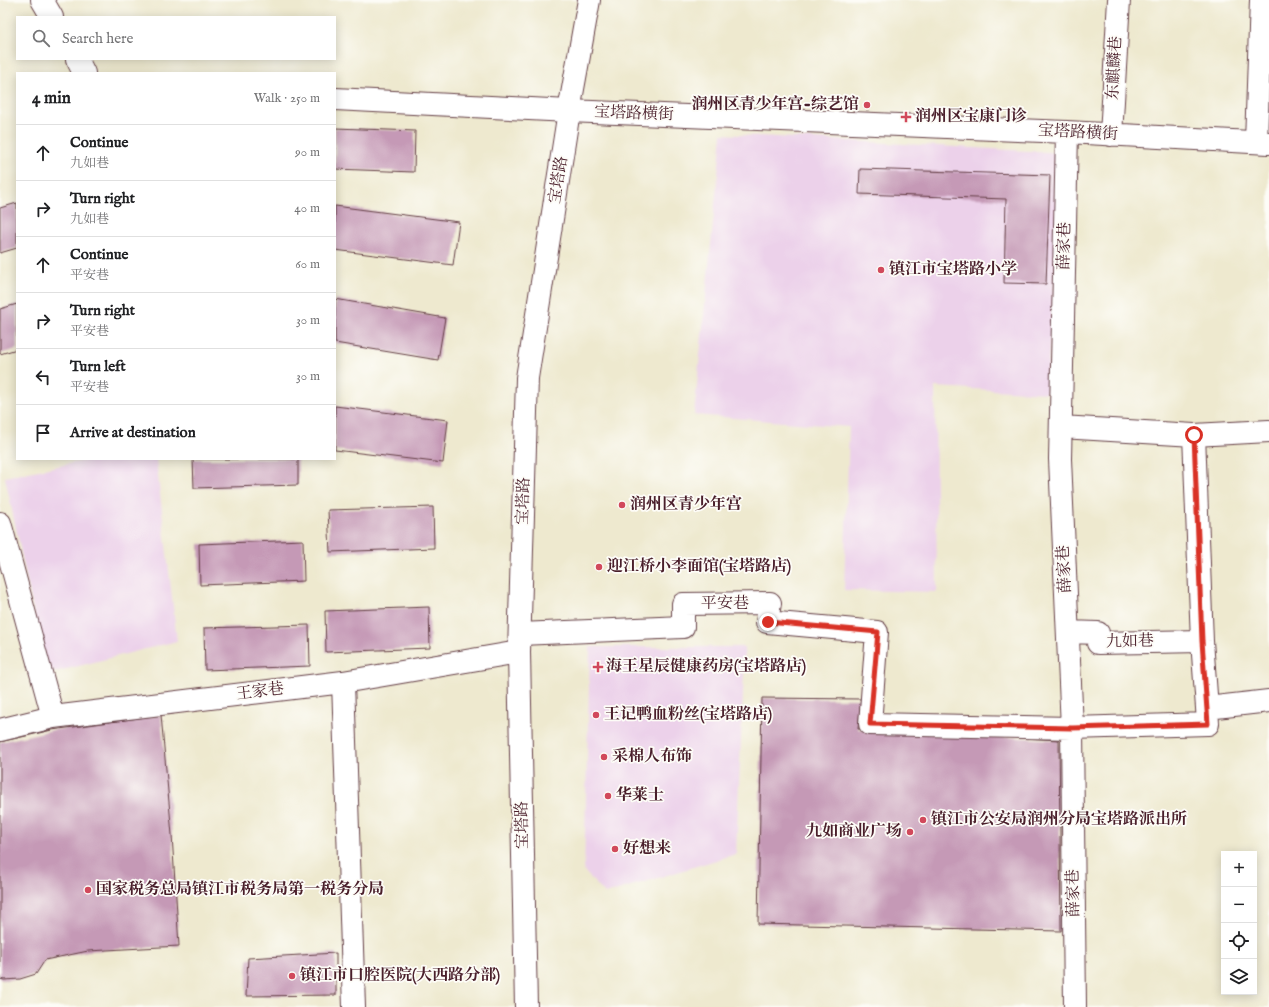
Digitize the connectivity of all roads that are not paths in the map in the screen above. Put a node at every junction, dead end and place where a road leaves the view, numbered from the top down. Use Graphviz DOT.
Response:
graph roads {
  1 [pos="42,0"];
  2 [pos="589,0"];
  3 [pos="1119,0"];
  4 [pos="1261,0"];
  5 [pos="51,16"];
  6 [pos="78,60"];
  7 [pos="84,72"];
  8 [pos="336,99"];
  9 [pos="569,111"];
  10 [pos="1067,132"];
  11 [pos="1111,135"];
  12 [pos="1262,142"];
  13 [pos="1061,427"];
  14 [pos="1269,431"];
  15 [pos="1194,435"];
  16 [pos="0,523"];
  17 [pos="1068,632"];
  18 [pos="1202,641"];
  19 [pos="520,643"];
  20 [pos="343,682"];
  21 [pos="1269,701"];
  22 [pos="1207,708"];
  23 [pos="52,716"];
  24 [pos="1072,728"];
  25 [pos="0,730"];
  26 [pos="354,1007"];
  27 [pos="526,1007"];
  28 [pos="1075,1007"];
  1 -- 5 [label="main road"];
  2 -- 9 [label="main road, 宝塔路"];
  3 -- 11 [label="main road, 东麒麟巷"];
  4 -- 12 [label="main road"];
  6 -- 7 [label="main road"];
  8 -- 9 [label="main road, 宝塔路横街"];
  9 -- 10 [label="main road, 宝塔路横街"];
  9 -- 19 [label="main road, 宝塔路"];
  10 -- 11 [label="main road, 宝塔路横街"];
  10 -- 13 [label="main road, 薛家巷"];
  11 -- 12 [label="main road, 宝塔路横街"];
  13 -- 15 [label="main road"];
  13 -- 17 [label="main road, 薛家巷"];
  14 -- 15 [label="main road"];
  15 -- 18 [label="main road"];
  16 -- 23 [label="main road"];
  17 -- 18 [label="main road, 九如巷"];
  17 -- 24 [label="main road, 薛家巷"];
  18 -- 22 [label="main road"];
  19 -- 20 [label="main road, 王家巷"];
  19 -- 24 [label="main road, 平安巷"];
  19 -- 27 [label="main road, 宝塔路"];
  20 -- 23 [label="main road, 王家巷"];
  20 -- 26 [label="main road"];
  21 -- 22 [label="main road"];
  22 -- 24 [label="main road"];
  23 -- 25 [label="main road, 王家巷"];
  24 -- 28 [label="main road, 薛家巷"];
}
